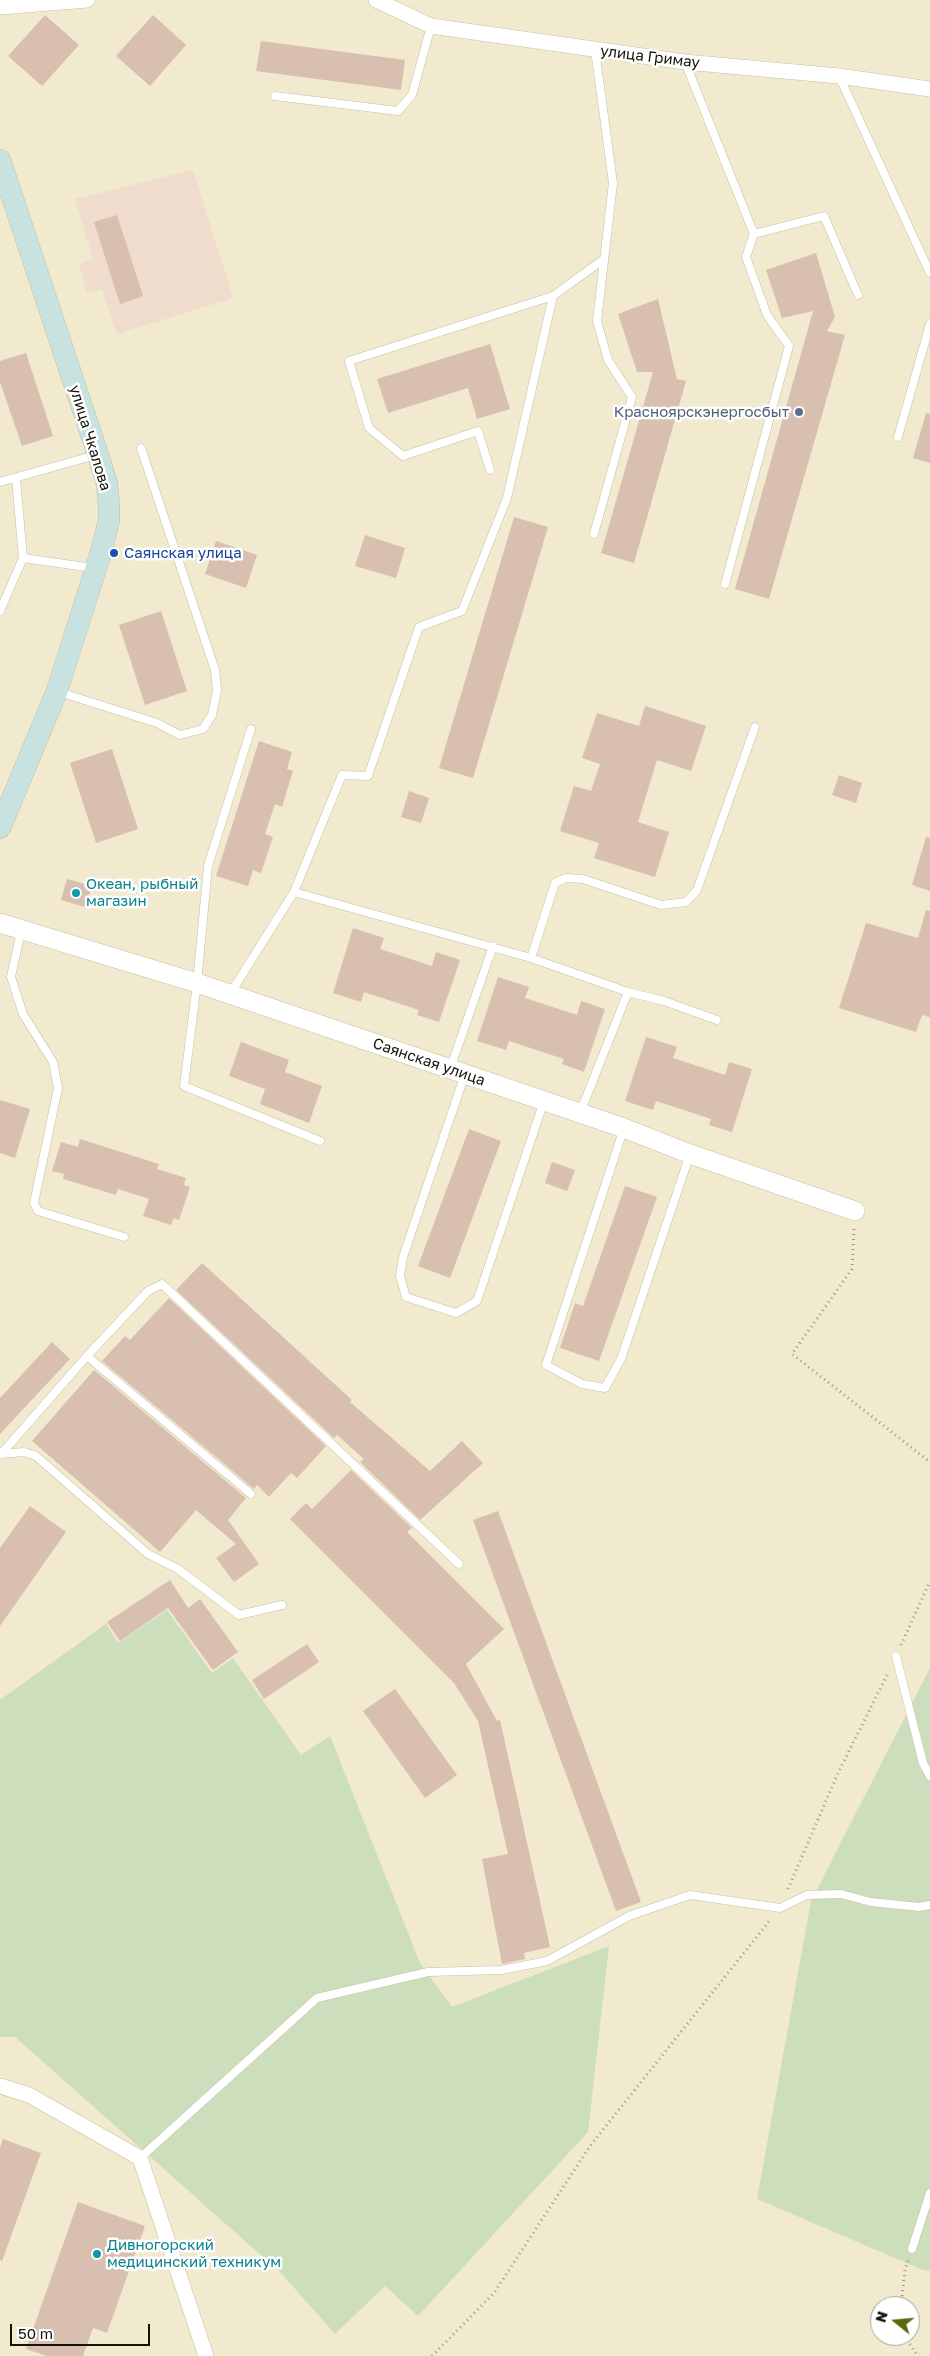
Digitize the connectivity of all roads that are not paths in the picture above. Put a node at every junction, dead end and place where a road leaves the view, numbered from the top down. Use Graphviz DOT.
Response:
graph roads {
  1 [pos="87,0"];
  2 [pos="376,0"];
  3 [pos="0,7"];
  4 [pos="431,26"];
  5 [pos="595,50"];
  6 [pos="685,62"];
  7 [pos="839,76"];
  8 [pos="930,89"];
  9 [pos="275,96"];
  10 [pos="0,160"];
  11 [pos="754,234"];
  12 [pos="604,259"];
  13 [pos="930,273"];
  14 [pos="858,295"];
  15 [pos="553,296"];
  16 [pos="930,324"];
  17 [pos="898,437"];
  18 [pos="141,448"];
  19 [pos="98,455"];
  20 [pos="490,470"];
  21 [pos="16,479"];
  22 [pos="0,482"];
  23 [pos="594,534"];
  24 [pos="23,558"];
  25 [pos="96,569"];
  26 [pos="725,584"];
  27 [pos="0,611"];
  28 [pos="57,691"];
  29 [pos="755,727"];
  30 [pos="251,729"];
  31 [pos="0,828"];
  32 [pos="294,892"];
  33 [pos="0,923"];
  34 [pos="21,931"];
  35 [pos="493,946"];
  36 [pos="531,958"];
  37 [pos="197,983"];
  38 [pos="628,992"];
  39 [pos="229,995"];
  40 [pos="717,1020"];
  41 [pos="458,1071"];
  42 [pos="544,1101"];
  43 [pos="580,1113"];
  44 [pos="624,1128"];
  45 [pos="320,1141"];
  46 [pos="690,1154"];
  47 [pos="855,1210"];
  48 [pos="124,1236"];
  49 [pos="88,1356"];
  50 [pos="0,1454"];
  51 [pos="250,1494"];
  52 [pos="459,1564"];
  53 [pos="282,1605"];
  54 [pos="896,1656"];
  55 [pos="930,1776"];
  56 [pos="930,1905"];
  57 [pos="0,2086"];
  58 [pos="140,2158"];
  59 [pos="930,2193"];
  60 [pos="912,2249"];
  61 [pos="206,2356"];
  1 -- 3 [label="street"];
  2 -- 4 [label="street, улица Гримау"];
  4 -- 5 [label="street, улица Гримау"];
  4 -- 9 [label="lane"];
  5 -- 6 [label="street, улица Гримау"];
  5 -- 12 [label="lane"];
  6 -- 7 [label="street, улица Гримау"];
  6 -- 11 [label="lane"];
  7 -- 8 [label="street, улица Гримау"];
  7 -- 13 [label="lane"];
  10 -- 19 [label="main road, улица Чкалова"];
  11 -- 14 [label="lane"];
  11 -- 26 [label="lane"];
  12 -- 15 [label="lane"];
  12 -- 23 [label="lane"];
  15 -- 20 [label="lane"];
  15 -- 32 [label="lane"];
  16 -- 17 [label="lane"];
  18 -- 28 [label="lane"];
  19 -- 21 [label="lane"];
  19 -- 25 [label="main road, улица Чкалова"];
  21 -- 22 [label="lane"];
  21 -- 24 [label="lane"];
  24 -- 25 [label="lane"];
  24 -- 27 [label="lane"];
  25 -- 28 [label="main road, улица Чкалова"];
  28 -- 31 [label="main road, улица Чкалова"];
  29 -- 36 [label="lane"];
  30 -- 37 [label="lane"];
  32 -- 35 [label="lane"];
  32 -- 39 [label="lane"];
  33 -- 34 [label="street, Саянская улица"];
  34 -- 37 [label="street, Саянская улица"];
  34 -- 48 [label="lane"];
  35 -- 36 [label="lane"];
  35 -- 41 [label="lane"];
  36 -- 38 [label="lane"];
  37 -- 39 [label="street, Саянская улица"];
  37 -- 45 [label="lane"];
  38 -- 40 [label="lane"];
  38 -- 43 [label="lane"];
  39 -- 41 [label="street, Саянская улица"];
  41 -- 42 [label="street, Саянская улица"];
  41 -- 42 [label="lane"];
  42 -- 43 [label="street, Саянская улица"];
  43 -- 44 [label="street, Саянская улица"];
  44 -- 46 [label="street, Саянская улица"];
  44 -- 46 [label="lane"];
  46 -- 47 [label="street, Саянская улица"];
  49 -- 50 [label="lane"];
  49 -- 51 [label="lane"];
  49 -- 52 [label="lane"];
  50 -- 53 [label="lane"];
  54 -- 55 [label="lane"];
  56 -- 58 [label="lane"];
  57 -- 58 [label="street"];
  58 -- 61 [label="street"];
  59 -- 60 [label="lane"];
}
